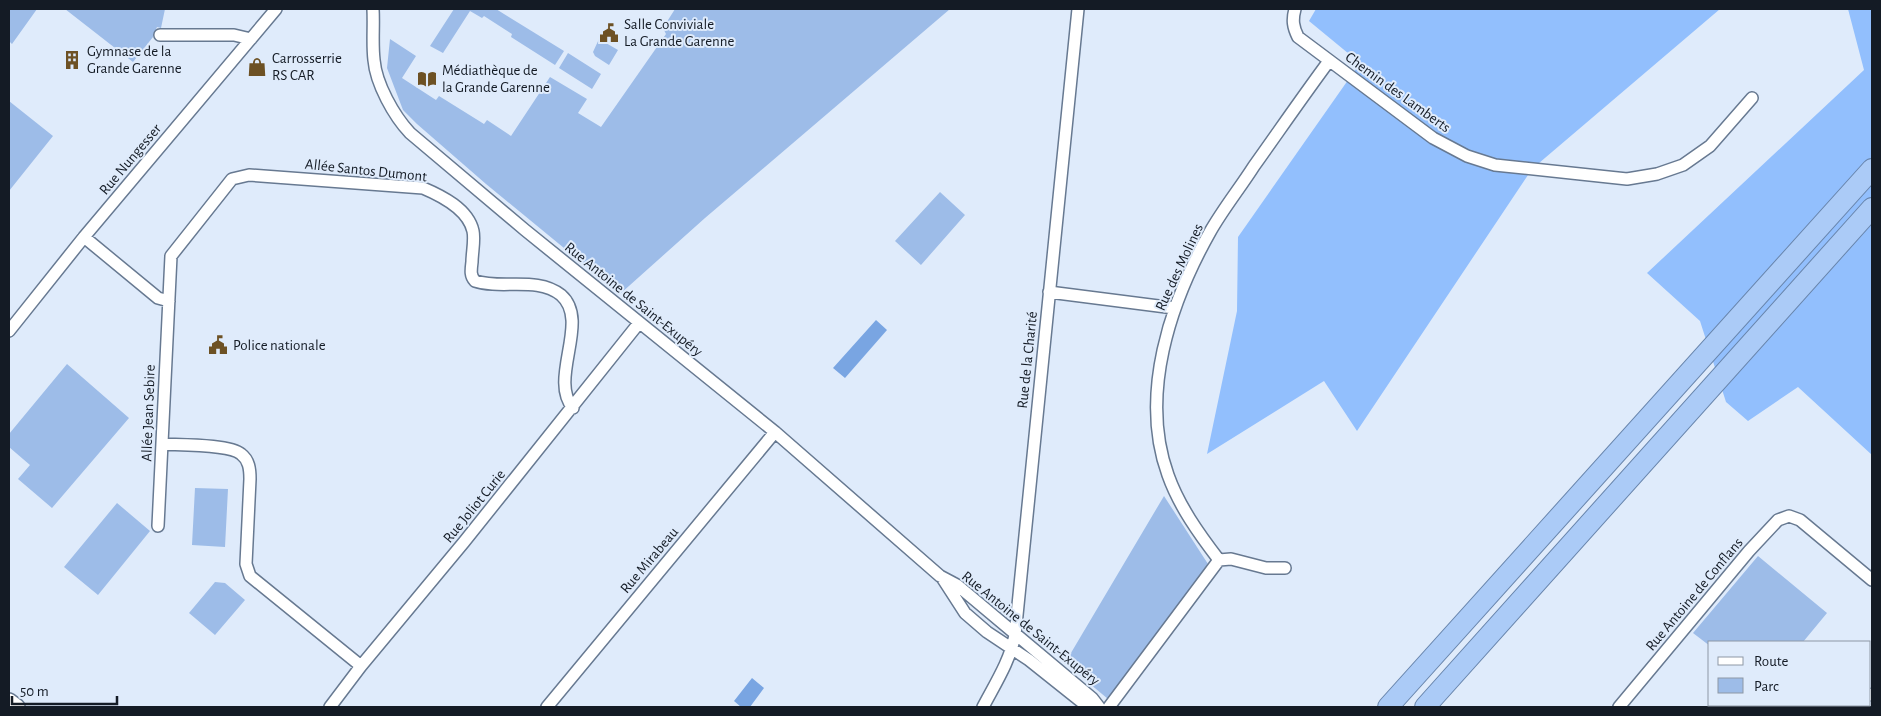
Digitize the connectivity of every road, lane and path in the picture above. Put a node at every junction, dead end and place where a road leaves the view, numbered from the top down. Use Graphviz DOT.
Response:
graph roads {
  1 [pos="276,9"];
  2 [pos="373,9"];
  3 [pos="1078,9"];
  4 [pos="1295,9"];
  5 [pos="160,36"];
  6 [pos="251,39"];
  7 [pos="1329,61"];
  8 [pos="1752,98"];
  9 [pos="1872,169"];
  10 [pos="1872,208"];
  11 [pos="84,237"];
  12 [pos="1049,292"];
  13 [pos="169,301"];
  14 [pos="1174,308"];
  15 [pos="639,323"];
  16 [pos="9,331"];
  17 [pos="573,408"];
  18 [pos="775,432"];
  19 [pos="162,444"];
  20 [pos="158,526"];
  21 [pos="1219,560"];
  22 [pos="1285,568"];
  23 [pos="940,576"];
  24 [pos="1872,580"];
  25 [pos="1015,635"];
  26 [pos="1013,649"];
  27 [pos="361,666"];
  28 [pos="9,701"];
  29 [pos="17,707"];
  30 [pos="330,707"];
  31 [pos="547,707"];
  32 [pos="983,707"];
  33 [pos="1088,707"];
  34 [pos="1099,707"];
  35 [pos="1109,707"];
  36 [pos="1388,707"];
  37 [pos="1425,707"];
  38 [pos="1619,707"];
  1 -- 6 [label="street, Rue Nungesser"];
  2 -- 15 [label="street, Rue Antoine de Saint-Exupéry"];
  3 -- 12 [label="street, Rue de la Charité"];
  4 -- 7 [label="street, Chemin des Lamberts"];
  5 -- 6 [label="street"];
  6 -- 11 [label="street, Rue Nungesser"];
  7 -- 8 [label="street, Chemin des Lamberts"];
  7 -- 14 [label="street, Rue des Molines"];
  9 -- 36 [label="highway"];
  10 -- 37 [label="highway"];
  11 -- 13 [label="street"];
  11 -- 16 [label="street, Rue Nungesser"];
  12 -- 14 [label="street"];
  12 -- 25 [label="street, Rue de la Charité"];
  13 -- 17 [label="street, Allée Santos Dumont"];
  13 -- 19 [label="street, Allée Jean Sebire"];
  14 -- 21 [label="street, Rue des Molines"];
  15 -- 17 [label="street, Rue Joliot Curie"];
  15 -- 18 [label="street, Rue Antoine de Saint-Exupéry"];
  17 -- 27 [label="street, Rue Joliot Curie"];
  18 -- 23 [label="street, Rue Antoine de Saint-Exupéry"];
  18 -- 31 [label="street, Rue Mirabeau"];
  19 -- 20 [label="street, Allée Jean Sebire"];
  19 -- 27 [label="street"];
  21 -- 22 [label="street"];
  21 -- 35 [label="street"];
  23 -- 25 [label="street, Rue Antoine de Saint-Exupéry"];
  23 -- 26 [label="street, Rue Antoine de Saint-Exupéry"];
  24 -- 38 [label="street, Rue Antoine de Conflans"];
  25 -- 26 [label="street, Rue de la Charité"];
  25 -- 34 [label="street, Rue Antoine de Saint-Exupéry"];
  26 -- 32 [label="street, Rue de la Charité"];
  26 -- 33 [label="street, Rue Antoine de Saint-Exupéry"];
  27 -- 30 [label="street, Rue Joliot Curie"];
  28 -- 29 [label="street"];
}
